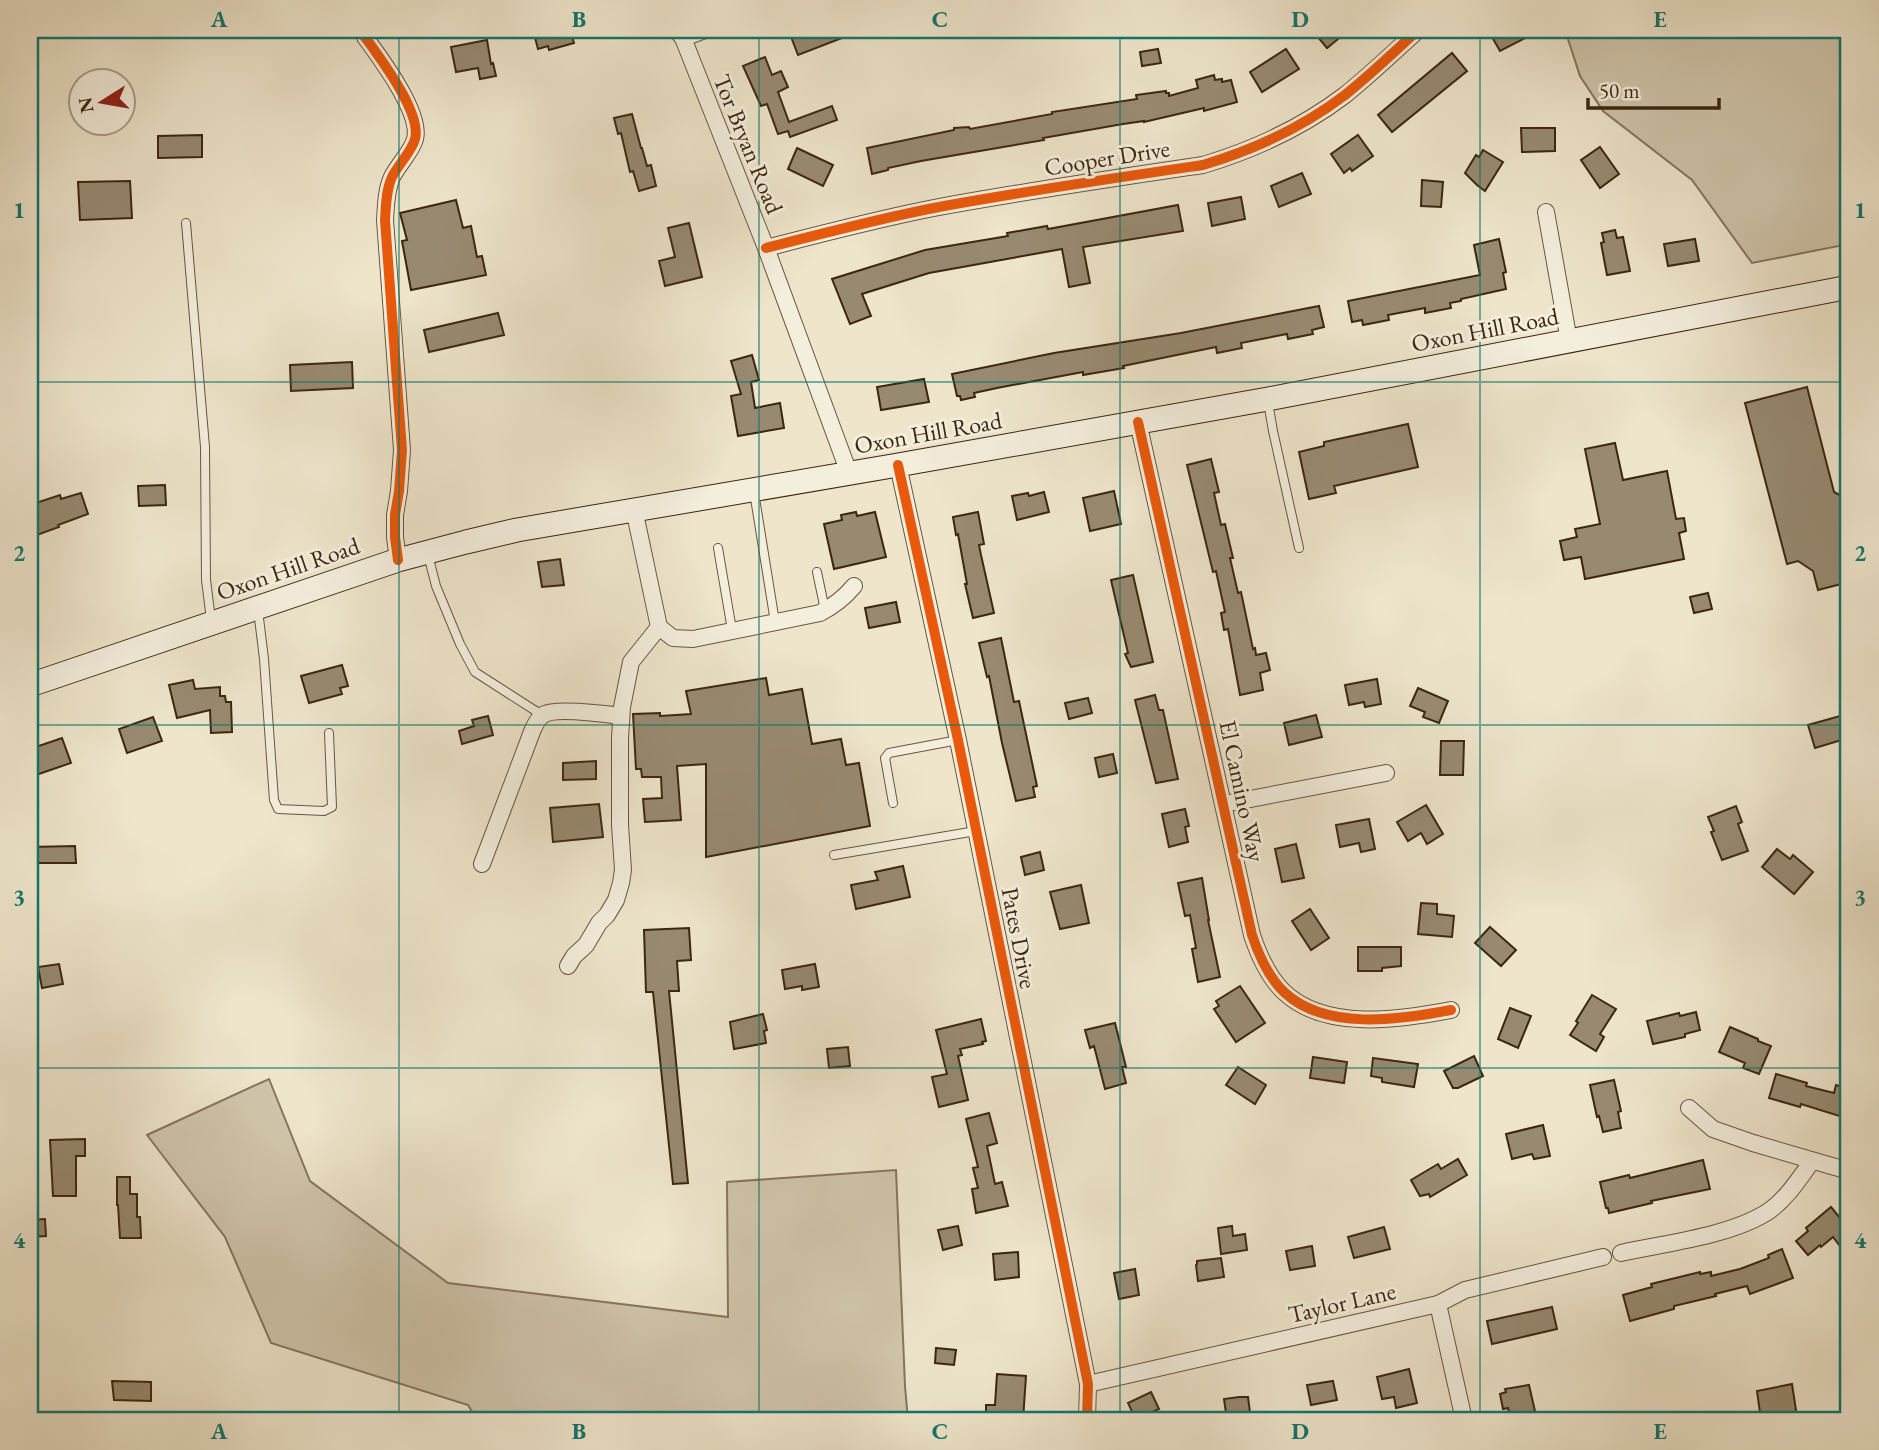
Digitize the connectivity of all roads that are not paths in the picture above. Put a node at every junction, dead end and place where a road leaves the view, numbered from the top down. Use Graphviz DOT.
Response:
graph roads {
  1 [pos="705,30"];
  2 [pos="1418,30"];
  3 [pos="680,34"];
  4 [pos="365,37"];
  5 [pos="1546,212"];
  6 [pos="186,223"];
  7 [pos="766,248"];
  8 [pos="1849,288"];
  9 [pos="1569,341"];
  10 [pos="1268,399"];
  11 [pos="1138,422"];
  12 [pos="898,465"];
  13 [pos="849,473"];
  14 [pos="754,489"];
  15 [pos="634,509"];
  16 [pos="718,548"];
  17 [pos="1299,548"];
  18 [pos="427,552"];
  19 [pos="398,560"];
  20 [pos="817,572"];
  21 [pos="854,586"];
  22 [pos="257,607"];
  23 [pos="825,610"];
  24 [pos="775,622"];
  25 [pos="211,623"];
  26 [pos="659,627"];
  27 [pos="732,631"];
  28 [pos="30,685"];
  29 [pos="542,715"];
  30 [pos="621,716"];
  31 [pos="329,733"];
  32 [pos="958,740"];
  33 [pos="1386,773"];
  34 [pos="893,803"];
  35 [pos="1224,804"];
  36 [pos="976,831"];
  37 [pos="834,855"];
  38 [pos="481,864"];
  39 [pos="568,965"];
  40 [pos="1451,1010"];
  41 [pos="1689,1108"];
  42 [pos="1812,1161"];
  43 [pos="1849,1171"];
  44 [pos="1621,1253"];
  45 [pos="1603,1257"];
  46 [pos="1438,1304"];
  47 [pos="1088,1384"];
  48 [pos="1087,1420"];
  49 [pos="1464,1420"];
  1 -- 3 [label="street"];
  2 -- 7 [label="street, Cooper Drive"];
  3 -- 7 [label="street, Tor Bryan Road"];
  4 -- 19 [label="street"];
  5 -- 9 [label="street"];
  6 -- 25 [label="lane"];
  7 -- 13 [label="street, Tor Bryan Road"];
  8 -- 9 [label="main road, Oxon Hill Road"];
  9 -- 10 [label="main road, Oxon Hill Road"];
  10 -- 11 [label="main road, Oxon Hill Road"];
  10 -- 17 [label="lane"];
  11 -- 12 [label="main road, Oxon Hill Road"];
  11 -- 35 [label="street, El Camino Way"];
  12 -- 13 [label="main road, Oxon Hill Road"];
  12 -- 32 [label="street, Pates Drive"];
  13 -- 14 [label="main road, Oxon Hill Road"];
  14 -- 15 [label="main road, Oxon Hill Road"];
  14 -- 24 [label="lane"];
  15 -- 18 [label="main road, Oxon Hill Road"];
  15 -- 26 [label="street"];
  16 -- 27 [label="lane"];
  18 -- 19 [label="main road, Oxon Hill Road"];
  18 -- 29 [label="lane"];
  19 -- 22 [label="main road, Oxon Hill Road"];
  20 -- 23 [label="lane"];
  21 -- 23 [label="street"];
  22 -- 25 [label="main road, Oxon Hill Road"];
  22 -- 31 [label="lane"];
  23 -- 24 [label="street"];
  24 -- 27 [label="street"];
  25 -- 28 [label="main road, Oxon Hill Road"];
  26 -- 27 [label="street"];
  26 -- 30 [label="street"];
  29 -- 30 [label="street"];
  29 -- 38 [label="street"];
  30 -- 39 [label="street"];
  32 -- 34 [label="lane"];
  32 -- 36 [label="street, Pates Drive"];
  33 -- 35 [label="street"];
  35 -- 40 [label="street, El Camino Way"];
  36 -- 37 [label="lane"];
  36 -- 47 [label="street, Pates Drive"];
  41 -- 42 [label="street"];
  42 -- 43 [label="street"];
  42 -- 44 [label="street"];
  45 -- 46 [label="street, Taylor Lane"];
  46 -- 47 [label="street, Taylor Lane"];
  46 -- 49 [label="street"];
  47 -- 48 [label="street, Pates Drive"];
}
